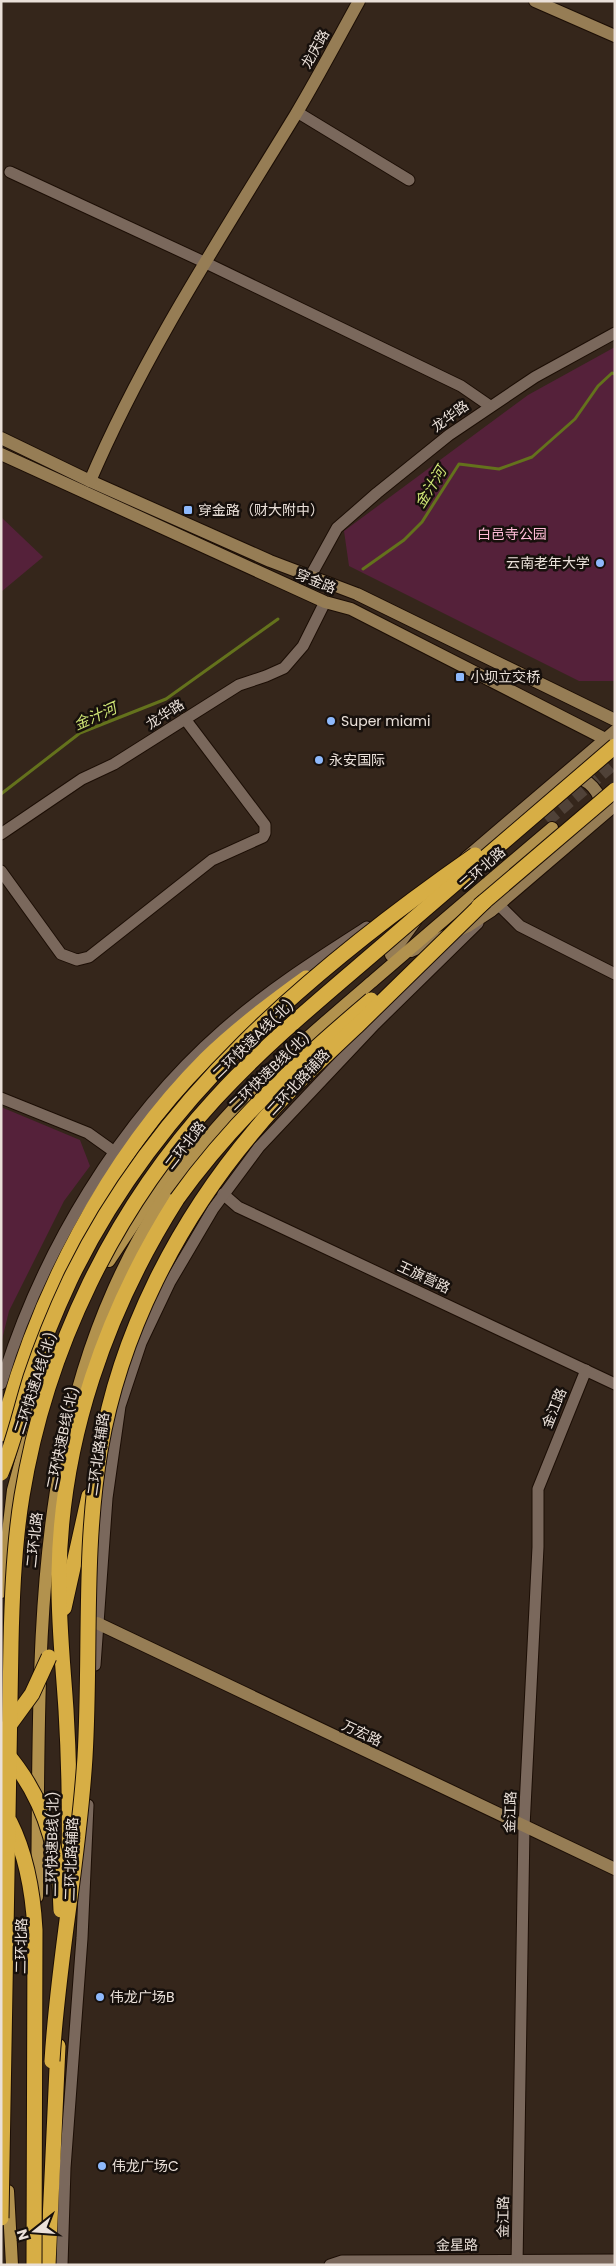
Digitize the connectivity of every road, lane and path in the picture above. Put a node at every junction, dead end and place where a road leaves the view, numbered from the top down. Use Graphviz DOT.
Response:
graph roads {
  1 [pos="359,1"];
  2 [pos="535,1"];
  3 [pos="615,36"];
  4 [pos="297,112"];
  5 [pos="10,172"];
  6 [pos="409,180"];
  7 [pos="204,262"];
  8 [pos="615,332"];
  9 [pos="490,406"];
  10 [pos="1,438"];
  11 [pos="1,454"];
  12 [pos="90,480"];
  13 [pos="310,576"];
  14 [pos="325,602"];
  15 [pos="185,719"];
  16 [pos="615,720"];
  17 [pos="612,740"];
  18 [pos="561,785"];
  19 [pos="615,790"];
  20 [pos="615,805"];
  21 [pos="589,820"];
  22 [pos="549,824"];
  23 [pos="1,834"];
  24 [pos="463,861"];
  25 [pos="1,871"];
  26 [pos="492,903"];
  27 [pos="364,936"];
  28 [pos="394,958"];
  29 [pos="615,974"];
  30 [pos="1,1098"];
  31 [pos="116,1152"];
  32 [pos="223,1194"];
  33 [pos="586,1370"];
  34 [pos="1,1384"];
  35 [pos="615,1384"];
  36 [pos="3,1428"];
  37 [pos="104,1430"];
  38 [pos="1,1473"];
  39 [pos="1,1592"];
  40 [pos="97,1623"];
  41 [pos="1,1733"];
  42 [pos="1,1748"];
  43 [pos="1,1806"];
  44 [pos="524,1827"];
  45 [pos="615,1869"];
  46 [pos="58,1986"];
  47 [pos="1,2081"];
  48 [pos="1,2086"];
  49 [pos="3,2112"];
  50 [pos="1,2191"];
  51 [pos="1,2218"];
  52 [pos="615,2260"];
  53 [pos="517,2262"];
  54 [pos="12,2265"];
  55 [pos="33,2265"];
  56 [pos="43,2265"];
  57 [pos="48,2265"];
  58 [pos="62,2265"];
  59 [pos="330,2265"];
  1 -- 4 [label="street, 龙庆路"];
  2 -- 3 [label="street"];
  4 -- 6 [label="street"];
  4 -- 7 [label="street, 龙庆路"];
  5 -- 7 [label="street"];
  7 -- 9 [label="street"];
  7 -- 12 [label="street, 龙庆路"];
  8 -- 9 [label="street, 龙华路"];
  9 -- 13 [label="street, 龙华路"];
  10 -- 12 [label="street, 穿金路"];
  11 -- 14 [label="street, 穿金路"];
  12 -- 13 [label="street, 穿金路"];
  13 -- 16 [label="street, 穿金路"];
  14 -- 15 [label="street, 龙华路"];
  14 -- 17 [label="street, 穿金路"];
  15 -- 23 [label="street, 龙华路"];
  15 -- 25 [label="street"];
  17 -- 18 [label="highway, bridge"];
  18 -- 21 [label="street"];
  18 -- 24 [label="street"];
  18 -- 27 [label="highway, bridge"];
  18 -- 51 [label="highway, 二环快速A线(北), bridge"];
  19 -- 21 [label="highway, 二环快速B线(北), bridge"];
  20 -- 21 [label="street"];
  21 -- 26 [label="highway, 二环快速B线(北), bridge"];
  22 -- 28 [label="main road, 二环北路"];
  24 -- 28 [label="street"];
  24 -- 31 [label="street"];
  26 -- 28 [label="street"];
  26 -- 29 [label="street"];
  26 -- 32 [label="street, 二环北路辅路"];
  26 -- 37 [label="highway, bridge"];
  26 -- 57 [label="highway, 二环快速B线(北), bridge"];
  27 -- 36 [label="highway, bridge"];
  27 -- 38 [label="highway, bridge"];
  28 -- 39 [label="main road, 二环北路"];
  28 -- 55 [label="main road, 二环北路"];
  30 -- 31 [label="street"];
  31 -- 34 [label="street"];
  32 -- 33 [label="street, 王旗营路"];
  32 -- 40 [label="street, 二环北路辅路"];
  33 -- 35 [label="street, 王旗营路"];
  33 -- 44 [label="street, 金江路"];
  37 -- 41 [label="highway, bridge"];
  37 -- 46 [label="highway, bridge"];
  40 -- 44 [label="street, 万宏路"];
  40 -- 58 [label="street, 二环北路辅路"];
  42 -- 46 [label="highway, bridge"];
  43 -- 55 [label="highway, bridge"];
  44 -- 45 [label="street, 万宏路"];
  44 -- 53 [label="street, 金江路"];
  46 -- 56 [label="highway, bridge"];
  47 -- 49 [label="main road"];
  48 -- 49 [label="highway"];
  49 -- 50 [label="street"];
  49 -- 54 [label="main road"];
  52 -- 53 [label="street, 金星路"];
  53 -- 59 [label="street, 金星路"];
}
